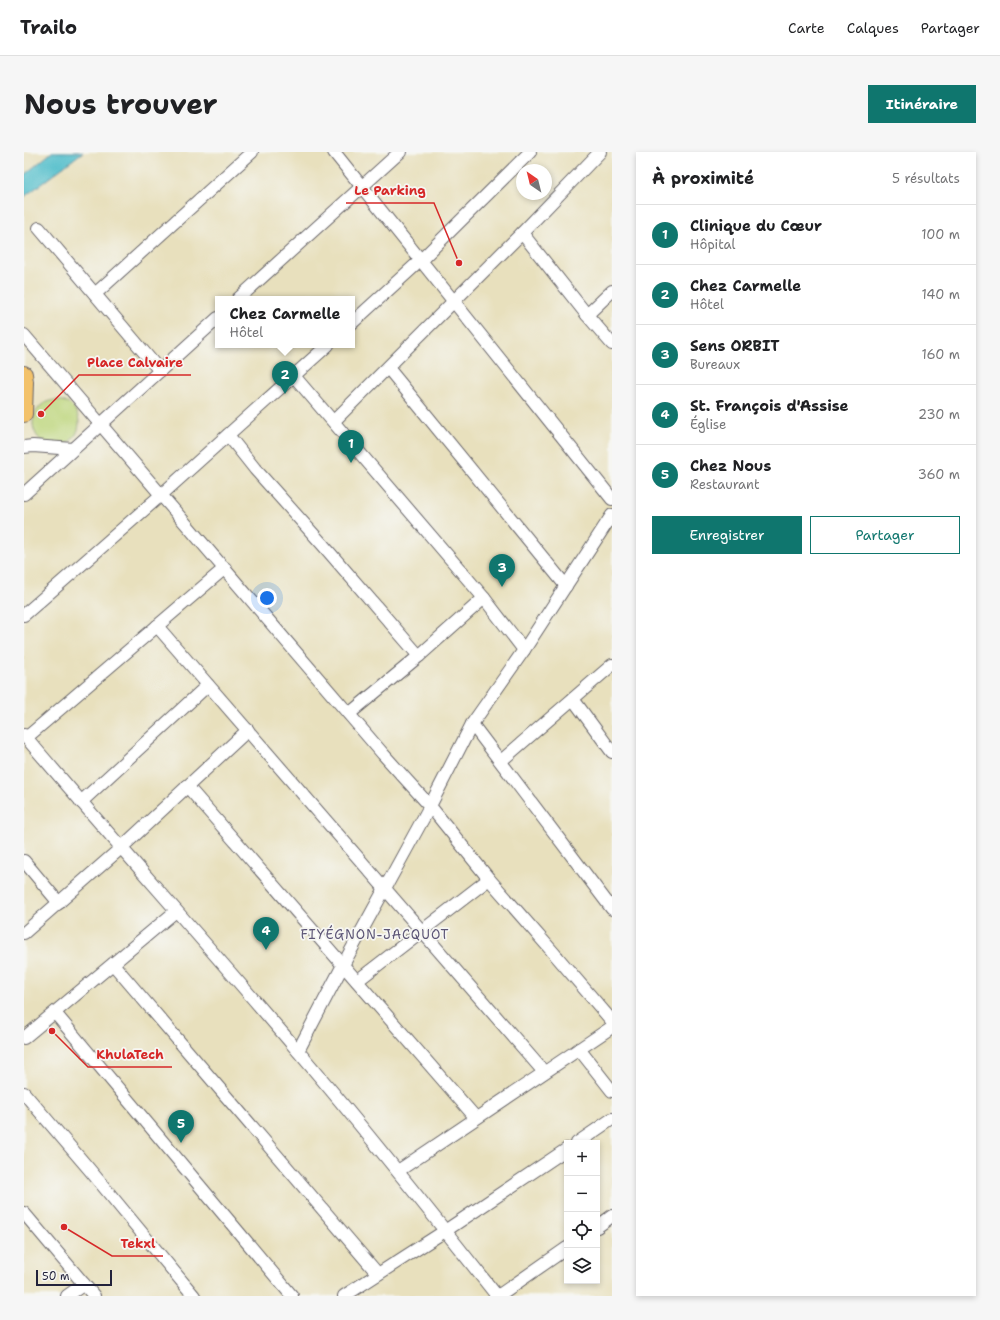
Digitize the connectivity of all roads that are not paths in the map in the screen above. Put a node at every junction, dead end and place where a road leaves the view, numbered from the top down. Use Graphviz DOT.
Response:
graph roads {
  1 [pos="252,152"];
  2 [pos="334,152"];
  3 [pos="400,152"];
  4 [pos="530,152"];
  5 [pos="600,152"];
  6 [pos="362,186"];
  7 [pos="39,228"];
  8 [pos="522,233"];
  9 [pos="421,260"];
  10 [pos="612,291"];
  11 [pos="95,294"];
  12 [pos="241,296"];
  13 [pos="454,300"];
  14 [pos="587,314"];
  15 [pos="355,320"];
  16 [pos="215,321"];
  17 [pos="24,335"];
  18 [pos="612,344"];
  19 [pos="325,348"];
  20 [pos="388,368"];
  21 [pos="160,371"];
  22 [pos="294,376"];
  23 [pos="24,380"];
  24 [pos="24,414"];
  25 [pos="334,421"];
  26 [pos="101,424"];
  27 [pos="228,435"];
  28 [pos="24,447"];
  29 [pos="73,449"];
  30 [pos="24,494"];
  31 [pos="161,495"];
  32 [pos="612,499"];
  33 [pos="612,515"];
  34 [pos="225,568"];
  35 [pos="566,586"];
  36 [pos="484,598"];
  37 [pos="24,615"];
  38 [pos="157,626"];
  39 [pos="524,650"];
  40 [pos="419,656"];
  41 [pos="612,665"];
  42 [pos="208,685"];
  43 [pos="572,699"];
  44 [pos="349,714"];
  45 [pos="472,724"];
  46 [pos="248,730"];
  47 [pos="25,737"];
  48 [pos="612,752"];
  49 [pos="501,761"];
  50 [pos="187,786"];
  51 [pos="81,802"];
  52 [pos="430,806"];
  53 [pos="120,848"];
  54 [pos="24,861"];
  55 [pos="489,880"];
  56 [pos="385,888"];
  57 [pos="59,903"];
  58 [pos="612,909"];
  59 [pos="176,911"];
  60 [pos="422,931"];
  61 [pos="24,933"];
  62 [pos="112,964"];
  63 [pos="343,964"];
  64 [pos="357,981"];
  65 [pos="54,1012"];
  66 [pos="612,1021"];
  67 [pos="612,1027"];
  68 [pos="24,1038"];
  69 [pos="579,1049"];
  70 [pos="298,1051"];
  71 [pos="544,1072"];
  72 [pos="612,1091"];
  73 [pos="24,1093"];
  74 [pos="476,1118"];
  75 [pos="612,1119"];
  76 [pos="580,1140"];
  77 [pos="564,1151"];
  78 [pos="398,1171"];
  79 [pos="24,1213"];
  80 [pos="612,1216"];
  81 [pos="600,1225"];
  82 [pos="445,1231"];
  83 [pos="564,1250"];
  84 [pos="378,1274"];
  85 [pos="84,1284"];
  86 [pos="67,1296"];
  87 [pos="94,1296"];
  88 [pos="194,1296"];
  89 [pos="292,1296"];
  90 [pos="344,1296"];
  91 [pos="498,1296"];
  1 -- 11 [label="street"];
  2 -- 6 [label="street"];
  3 -- 6 [label="street"];
  4 -- 9 [label="street"];
  5 -- 8 [label="street"];
  6 -- 9 [label="street"];
  6 -- 12 [label="street"];
  7 -- 11 [label="street"];
  8 -- 13 [label="street"];
  8 -- 14 [label="street"];
  9 -- 13 [label="street"];
  9 -- 15 [label="street"];
  10 -- 14 [label="street"];
  11 -- 21 [label="street"];
  13 -- 20 [label="street"];
  13 -- 32 [label="street"];
  14 -- 18 [label="street"];
  16 -- 21 [label="street"];
  17 -- 26 [label="street"];
  19 -- 22 [label="street"];
  20 -- 25 [label="street"];
  20 -- 35 [label="street"];
  21 -- 26 [label="street"];
  22 -- 25 [label="street"];
  22 -- 27 [label="street"];
  23 -- 24 [label="main road"];
  25 -- 36 [label="street"];
  26 -- 29 [label="street"];
  26 -- 31 [label="street"];
  27 -- 31 [label="street"];
  27 -- 40 [label="street"];
  28 -- 29 [label="street"];
  29 -- 30 [label="street"];
  31 -- 34 [label="street"];
  31 -- 37 [label="street"];
  33 -- 35 [label="street"];
  34 -- 38 [label="street"];
  34 -- 44 [label="street"];
  35 -- 39 [label="street"];
  36 -- 39 [label="street"];
  36 -- 40 [label="street"];
  38 -- 42 [label="street"];
  38 -- 47 [label="street"];
  39 -- 45 [label="street"];
  40 -- 44 [label="street"];
  41 -- 43 [label="street"];
  42 -- 46 [label="street"];
  42 -- 51 [label="street"];
  43 -- 48 [label="street"];
  43 -- 49 [label="street"];
  44 -- 52 [label="street"];
  45 -- 49 [label="street"];
  45 -- 52 [label="street"];
  46 -- 50 [label="street"];
  46 -- 56 [label="street"];
  47 -- 51 [label="street"];
  49 -- 58 [label="street"];
  50 -- 53 [label="street"];
  50 -- 63 [label="street"];
  51 -- 53 [label="street"];
  52 -- 55 [label="street"];
  52 -- 56 [label="street"];
  53 -- 57 [label="street"];
  53 -- 59 [label="street"];
  54 -- 57 [label="street"];
  55 -- 60 [label="street"];
  55 -- 66 [label="street"];
  56 -- 60 [label="street"];
  56 -- 63 [label="street"];
  57 -- 61 [label="street"];
  59 -- 62 [label="street"];
  59 -- 70 [label="street"];
  60 -- 64 [label="street"];
  60 -- 71 [label="street"];
  62 -- 65 [label="street"];
  62 -- 84 [label="street"];
  63 -- 64 [label="street"];
  63 -- 70 [label="street"];
  64 -- 74 [label="street"];
  65 -- 68 [label="street"];
  65 -- 89 [label="street"];
  67 -- 69 [label="street"];
  69 -- 71 [label="street"];
  69 -- 72 [label="street"];
  70 -- 78 [label="street"];
  71 -- 74 [label="street"];
  73 -- 88 [label="street"];
  74 -- 78 [label="street"];
  75 -- 76 [label="street"];
  77 -- 82 [label="street"];
  78 -- 82 [label="street"];
  79 -- 85 [label="street"];
  80 -- 81 [label="street"];
  82 -- 84 [label="street"];
  82 -- 91 [label="street"];
  83 -- 91 [label="street"];
  84 -- 90 [label="street"];
  85 -- 86 [label="street"];
  85 -- 87 [label="street"];
}
